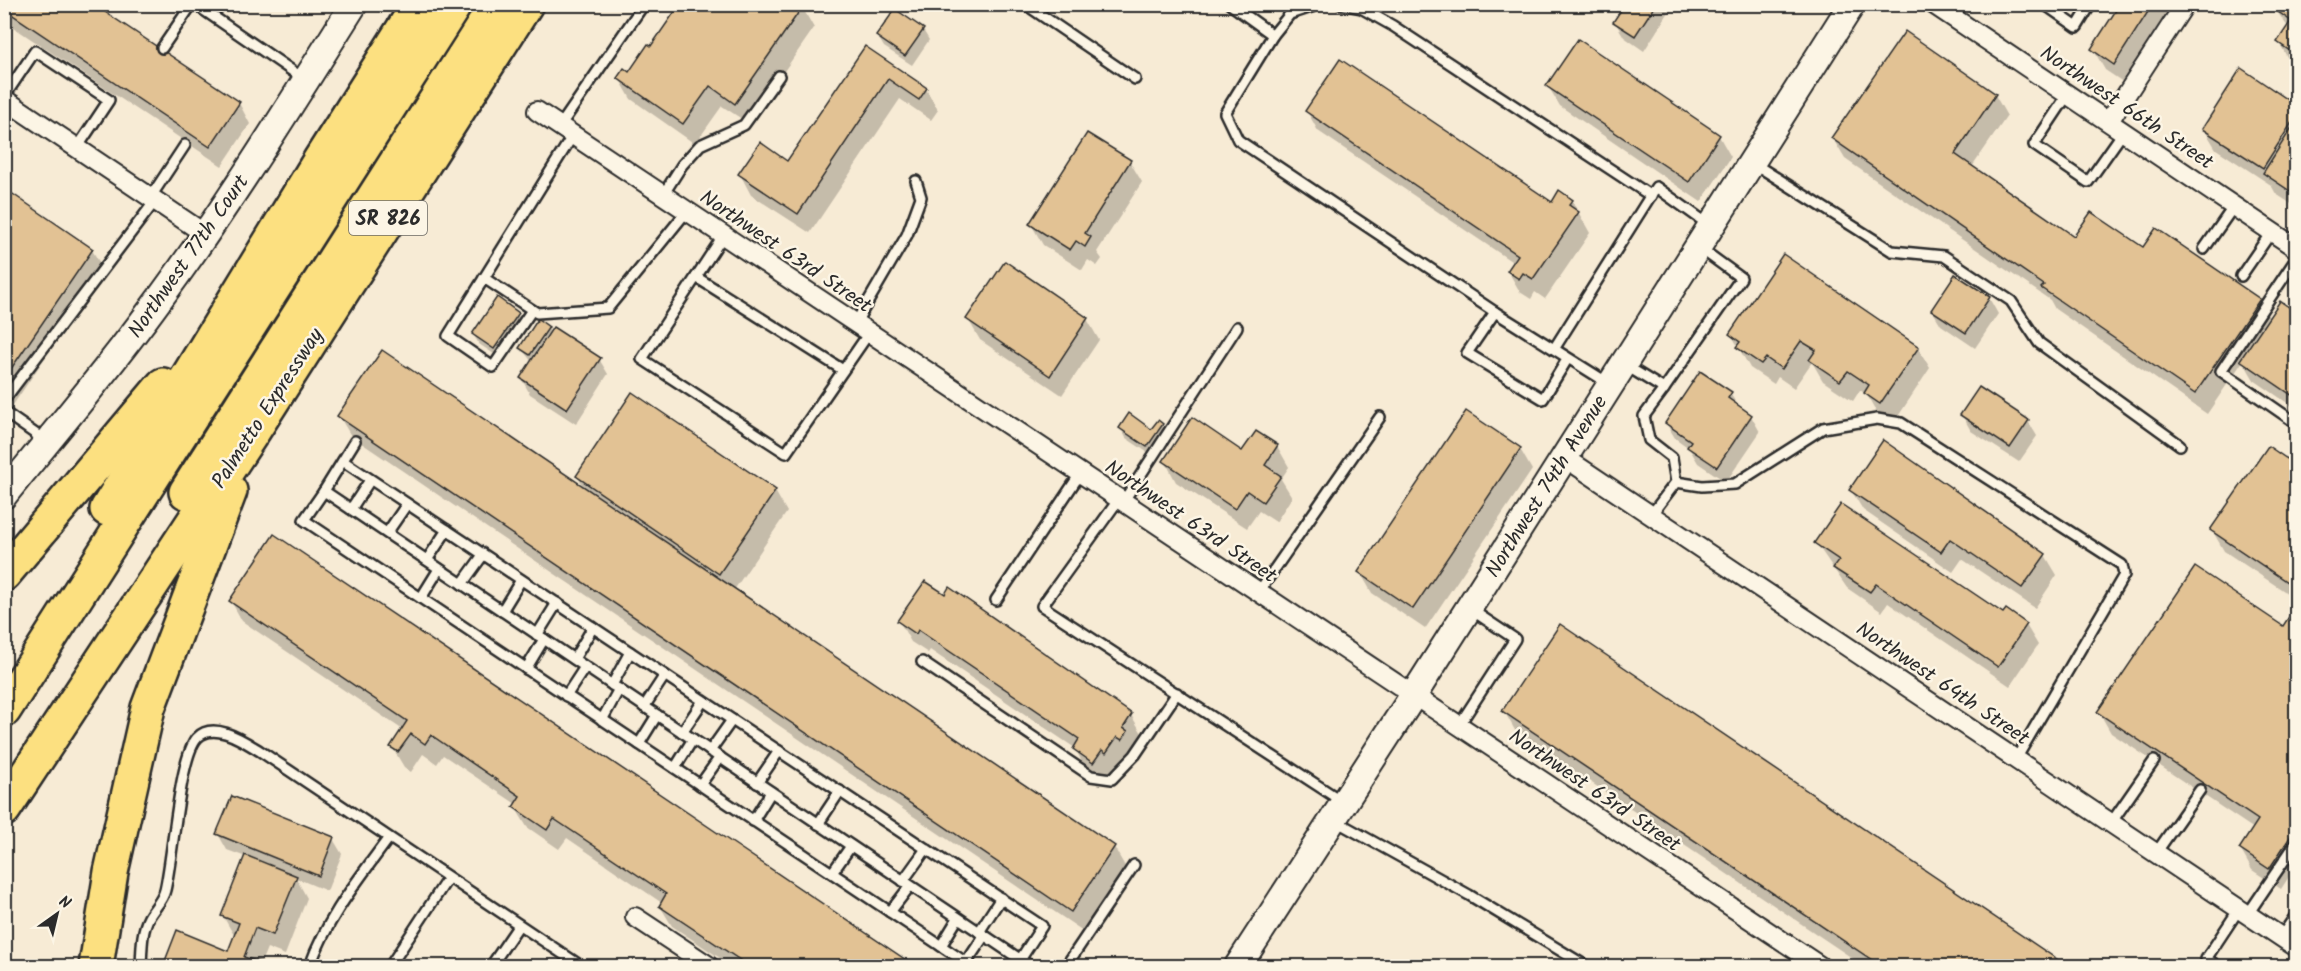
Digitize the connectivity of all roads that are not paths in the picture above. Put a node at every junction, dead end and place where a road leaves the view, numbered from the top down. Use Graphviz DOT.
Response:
graph roads {
  1 [pos="193,4"];
  2 [pos="419,4"];
  3 [pos="455,4"];
  4 [pos="497,4"];
  5 [pos="526,4"];
  6 [pos="644,4"];
  7 [pos="1024,4"];
  8 [pos="1230,4"];
  9 [pos="1320,4"];
  10 [pos="1341,4"];
  11 [pos="1851,4"];
  12 [pos="1933,4"];
  13 [pos="2044,4"];
  14 [pos="2091,4"];
  15 [pos="2185,4"];
  16 [pos="353,5"];
  17 [pos="1273,35"];
  18 [pos="162,48"];
  19 [pos="779,76"];
  20 [pos="1135,79"];
  21 [pos="306,80"];
  22 [pos="2068,94"];
  23 [pos="6,103"];
  24 [pos="537,111"];
  25 [pos="2116,126"];
  26 [pos="566,130"];
  27 [pos="185,145"];
  28 [pos="77,148"];
  29 [pos="1751,162"];
  30 [pos="916,181"];
  31 [pos="663,195"];
  32 [pos="1651,196"];
  33 [pos="153,199"];
  34 [pos="2234,206"];
  35 [pos="687,212"];
  36 [pos="2272,231"];
  37 [pos="204,234"];
  38 [pos="723,236"];
  39 [pos="1704,236"];
  40 [pos="2296,248"];
  41 [pos="2204,249"];
  42 [pos="2296,259"];
  43 [pos="2241,276"];
  44 [pos="696,277"];
  45 [pos="484,278"];
  46 [pos="232,303"];
  47 [pos="532,310"];
  48 [pos="1495,312"];
  49 [pos="1237,327"];
  50 [pos="862,328"];
  51 [pos="1554,349"];
  52 [pos="1568,358"];
  53 [pos="843,370"];
  54 [pos="1617,374"];
  55 [pos="1664,389"];
  56 [pos="4,400"];
  57 [pos="4,412"];
  58 [pos="1380,417"];
  59 [pos="2296,423"];
  60 [pos="252,433"];
  61 [pos="355,441"];
  62 [pos="47,442"];
  63 [pos="2180,445"];
  64 [pos="1564,457"];
  65 [pos="343,461"];
  66 [pos="1080,474"];
  67 [pos="370,480"];
  68 [pos="1676,482"];
  69 [pos="324,491"];
  70 [pos="4,495"];
  71 [pos="1121,500"];
  72 [pos="407,504"];
  73 [pos="351,509"];
  74 [pos="1651,515"];
  75 [pos="447,530"];
  76 [pos="387,533"];
  77 [pos="483,555"];
  78 [pos="427,560"];
  79 [pos="439,569"];
  80 [pos="4,574"];
  81 [pos="521,580"];
  82 [pos="462,584"];
  83 [pos="1258,593"];
  84 [pos="420,598"];
  85 [pos="996,600"];
  86 [pos="556,603"];
  87 [pos="1468,608"];
  88 [pos="502,611"];
  89 [pos="593,627"];
  90 [pos="541,637"];
  91 [pos="630,652"];
  92 [pos="574,659"];
  93 [pos="922,662"];
  94 [pos="585,667"];
  95 [pos="526,669"];
  96 [pos="665,675"];
  97 [pos="4,677"];
  98 [pos="616,687"];
  99 [pos="1177,693"];
  100 [pos="566,696"];
  101 [pos="1413,696"];
  102 [pos="703,700"];
  103 [pos="644,707"];
  104 [pos="4,710"];
  105 [pos="657,715"];
  106 [pos="602,720"];
  107 [pos="732,720"];
  108 [pos="1458,727"];
  109 [pos="682,732"];
  110 [pos="693,739"];
  111 [pos="639,744"];
  112 [pos="710,750"];
  113 [pos="778,751"];
  114 [pos="720,757"];
  115 [pos="2016,759"];
  116 [pos="2154,761"];
  117 [pos="675,768"];
  118 [pos="4,777"];
  119 [pos="757,783"];
  120 [pos="700,785"];
  121 [pos="2200,790"];
  122 [pos="840,791"];
  123 [pos="771,792"];
  124 [pos="4,809"];
  125 [pos="1338,810"];
  126 [pos="753,821"];
  127 [pos="2111,823"];
  128 [pos="818,824"];
  129 [pos="388,839"];
  130 [pos="2296,843"];
  131 [pos="850,846"];
  132 [pos="926,849"];
  133 [pos="2156,853"];
  134 [pos="1134,865"];
  135 [pos="832,873"];
  136 [pos="448,878"];
  137 [pos="907,884"];
  138 [pos="1001,898"];
  139 [pos="890,912"];
  140 [pos="2244,912"];
  141 [pos="2296,915"];
  142 [pos="635,917"];
  143 [pos="958,918"];
  144 [pos="519,925"];
  145 [pos="981,934"];
  146 [pos="2289,942"];
  147 [pos="941,946"];
  148 [pos="1018,963"];
  149 [pos="968,965"];
  150 [pos="96,966"];
  151 [pos="141,966"];
  152 [pos="310,966"];
  153 [pos="390,966"];
  154 [pos="490,966"];
  155 [pos="581,966"];
  156 [pos="710,966"];
  157 [pos="1030,966"];
  158 [pos="1066,966"];
  159 [pos="1238,966"];
  160 [pos="1586,966"];
  161 [pos="1820,966"];
  162 [pos="2218,966"];
  1 -- 18 [label="lane"];
  1 -- 21 [label="lane"];
  2 -- 46 [label="highway"];
  3 -- 104 [label="highway"];
  4 -- 118 [label="highway"];
  5 -- 60 [label="highway, Palmetto Expressway / SR 826"];
  6 -- 26 [label="lane"];
  7 -- 20 [label="lane"];
  8 -- 17 [label="lane"];
  9 -- 17 [label="lane"];
  10 -- 32 [label="lane"];
  11 -- 29 [label="street, Northwest 74th Avenue"];
  12 -- 22 [label="street, Northwest 66th Street"];
  13 -- 14 [label="lane"];
  15 -- 25 [label="street"];
  16 -- 21 [label="street, Northwest 77th Court"];
  17 -- 48 [label="lane"];
  19 -- 31 [label="lane"];
  21 -- 37 [label="street, Northwest 77th Court"];
  22 -- 25 [label="street, Northwest 66th Street"];
  22 -- 25 [label="lane"];
  23 -- 28 [label="street"];
  23 -- 28 [label="lane"];
  24 -- 26 [label="street, Northwest 63rd Street"];
  25 -- 34 [label="street, Northwest 66th Street"];
  26 -- 31 [label="street, Northwest 63rd Street"];
  26 -- 45 [label="lane"];
  27 -- 33 [label="lane"];
  28 -- 33 [label="street"];
  29 -- 39 [label="street, Northwest 74th Avenue"];
  29 -- 63 [label="lane"];
  30 -- 50 [label="lane"];
  31 -- 35 [label="street, Northwest 63rd Street"];
  32 -- 39 [label="lane"];
  32 -- 51 [label="lane"];
  33 -- 37 [label="street"];
  33 -- 56 [label="lane"];
  34 -- 36 [label="street, Northwest 66th Street"];
  34 -- 41 [label="lane"];
  35 -- 38 [label="street, Northwest 63rd Street"];
  35 -- 47 [label="lane"];
  36 -- 40 [label="street, Northwest 66th Street"];
  36 -- 43 [label="lane"];
  37 -- 62 [label="street, Northwest 77th Court"];
  38 -- 44 [label="lane"];
  38 -- 50 [label="street, Northwest 63rd Street"];
  39 -- 54 [label="street, Northwest 74th Avenue"];
  39 -- 55 [label="lane"];
  42 -- 59 [label="lane"];
  44 -- 53 [label="lane"];
  44 -- 53 [label="lane"];
  45 -- 47 [label="lane"];
  45 -- 47 [label="lane"];
  46 -- 80 [label="highway"];
  46 -- 97 [label="highway"];
  48 -- 51 [label="lane"];
  48 -- 52 [label="lane"];
  49 -- 71 [label="lane"];
  50 -- 53 [label="lane"];
  50 -- 66 [label="street, Northwest 63rd Street"];
  51 -- 52 [label="lane"];
  52 -- 54 [label="lane"];
  54 -- 55 [label="lane"];
  54 -- 64 [label="street, Northwest 74th Avenue"];
  55 -- 68 [label="lane"];
  57 -- 62 [label="lane"];
  58 -- 83 [label="lane"];
  60 -- 124 [label="highway, Palmetto Expressway / SR 826"];
  60 -- 150 [label="highway"];
  61 -- 65 [label="lane"];
  62 -- 70 [label="street, Northwest 77th Court"];
  64 -- 74 [label="street, Northwest 64th Street"];
  64 -- 87 [label="street, Northwest 74th Avenue"];
  65 -- 67 [label="lane"];
  65 -- 69 [label="lane"];
  66 -- 71 [label="street, Northwest 63rd Street"];
  66 -- 85 [label="lane"];
  67 -- 72 [label="lane"];
  67 -- 73 [label="lane"];
  68 -- 74 [label="lane"];
  68 -- 115 [label="lane"];
  69 -- 73 [label="lane"];
  69 -- 84 [label="lane"];
  71 -- 83 [label="street, Northwest 63rd Street"];
  71 -- 99 [label="lane"];
  72 -- 75 [label="lane"];
  72 -- 76 [label="lane"];
  73 -- 76 [label="lane"];
  74 -- 115 [label="street, Northwest 64th Street"];
  75 -- 77 [label="lane"];
  75 -- 78 [label="lane"];
  76 -- 78 [label="lane"];
  77 -- 81 [label="lane"];
  77 -- 82 [label="lane"];
  78 -- 79 [label="lane"];
  79 -- 82 [label="lane"];
  79 -- 84 [label="lane"];
  81 -- 86 [label="lane"];
  81 -- 88 [label="lane"];
  82 -- 88 [label="lane"];
  83 -- 101 [label="street, Northwest 63rd Street"];
  84 -- 95 [label="lane"];
  86 -- 89 [label="lane"];
  86 -- 90 [label="lane"];
  87 -- 101 [label="street, Northwest 74th Avenue"];
  87 -- 108 [label="lane"];
  88 -- 90 [label="lane"];
  89 -- 91 [label="lane"];
  89 -- 92 [label="lane"];
  90 -- 92 [label="lane"];
  90 -- 95 [label="lane"];
  91 -- 96 [label="lane"];
  91 -- 98 [label="lane"];
  92 -- 94 [label="lane"];
  93 -- 99 [label="lane"];
  94 -- 98 [label="lane"];
  94 -- 100 [label="lane"];
  95 -- 100 [label="lane"];
  96 -- 102 [label="lane"];
  96 -- 103 [label="lane"];
  98 -- 103 [label="lane"];
  98 -- 106 [label="lane"];
  99 -- 125 [label="lane"];
  100 -- 106 [label="lane"];
  101 -- 108 [label="street, Northwest 63rd Street"];
  101 -- 125 [label="street, Northwest 74th Avenue"];
  102 -- 107 [label="lane"];
  102 -- 109 [label="lane"];
  103 -- 105 [label="lane"];
  105 -- 109 [label="lane"];
  105 -- 111 [label="lane"];
  106 -- 111 [label="lane"];
  107 -- 112 [label="lane"];
  107 -- 113 [label="lane"];
  108 -- 161 [label="street, Northwest 63rd Street"];
  109 -- 110 [label="lane"];
  110 -- 112 [label="lane"];
  110 -- 117 [label="lane"];
  111 -- 117 [label="lane"];
  112 -- 114 [label="lane"];
  113 -- 119 [label="lane"];
  113 -- 122 [label="lane"];
  114 -- 119 [label="lane"];
  114 -- 120 [label="lane"];
  115 -- 127 [label="street, Northwest 64th Street"];
  116 -- 127 [label="lane"];
  117 -- 120 [label="lane"];
  119 -- 123 [label="lane"];
  120 -- 126 [label="lane"];
  121 -- 133 [label="lane"];
  122 -- 128 [label="lane"];
  122 -- 132 [label="lane"];
  123 -- 126 [label="lane"];
  123 -- 128 [label="lane"];
  125 -- 159 [label="street, Northwest 74th Avenue"];
  125 -- 160 [label="lane"];
  126 -- 135 [label="lane"];
  127 -- 133 [label="street, Northwest 64th Street"];
  128 -- 131 [label="lane"];
  129 -- 136 [label="lane"];
  129 -- 151 [label="lane"];
  129 -- 152 [label="lane"];
  130 -- 140 [label="lane"];
  131 -- 135 [label="lane"];
  131 -- 137 [label="lane"];
  132 -- 137 [label="lane"];
  132 -- 138 [label="lane"];
  133 -- 140 [label="street, Northwest 64th Street"];
  134 -- 158 [label="lane"];
  135 -- 139 [label="lane"];
  136 -- 144 [label="lane"];
  136 -- 153 [label="lane"];
  137 -- 139 [label="lane"];
  137 -- 143 [label="lane"];
  138 -- 145 [label="lane"];
  138 -- 148 [label="lane"];
  139 -- 147 [label="lane"];
  140 -- 146 [label="street, Northwest 64th Street"];
  140 -- 162 [label="lane"];
  141 -- 146 [label="lane"];
  142 -- 156 [label="street"];
  143 -- 145 [label="lane"];
  143 -- 147 [label="lane"];
  144 -- 154 [label="lane"];
  144 -- 155 [label="lane"];
  145 -- 148 [label="lane"];
  145 -- 149 [label="lane"];
  147 -- 149 [label="lane"];
  148 -- 157 [label="lane"];
}
